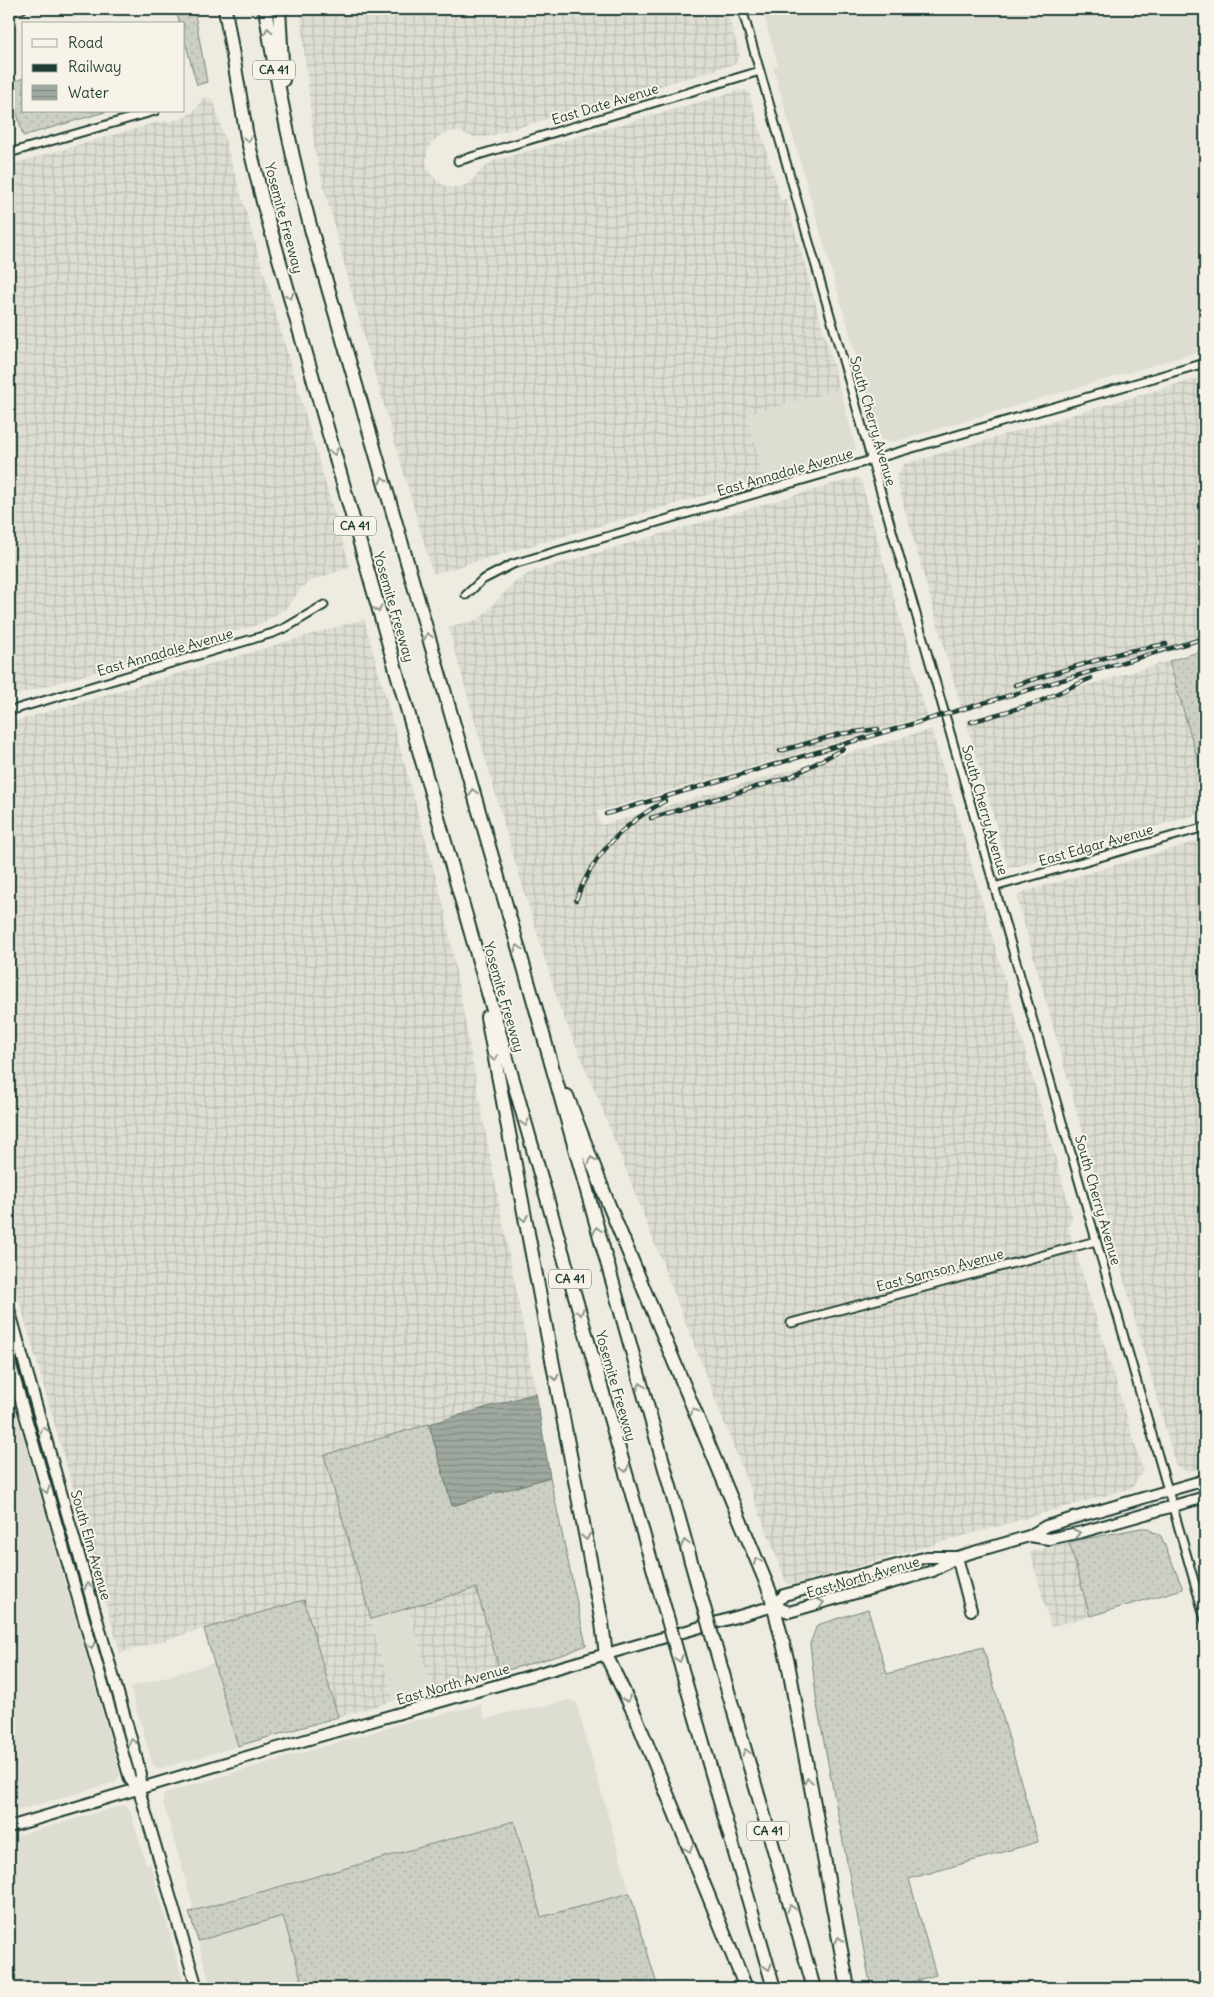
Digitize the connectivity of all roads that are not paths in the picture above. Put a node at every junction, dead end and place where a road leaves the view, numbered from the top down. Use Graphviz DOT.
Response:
graph roads {
  1 [pos="22,9"];
  2 [pos="225,9"];
  3 [pos="265,9"];
  4 [pos="279,9"];
  5 [pos="742,9"];
  6 [pos="9,12"];
  7 [pos="760,71"];
  8 [pos="152,112"];
  9 [pos="287,130"];
  10 [pos="9,153"];
  11 [pos="458,161"];
  12 [pos="1205,363"];
  13 [pos="871,460"];
  14 [pos="466,594"];
  15 [pos="324,605"];
  16 [pos="9,711"];
  17 [pos="1205,827"];
  18 [pos="994,887"];
  19 [pos="478,958"];
  20 [pos="532,995"];
  21 [pos="1096,1241"];
  22 [pos="9,1309"];
  23 [pos="791,1323"];
  24 [pos="9,1359"];
  25 [pos="1205,1480"];
  26 [pos="1169,1490"];
  27 [pos="1205,1497"];
  28 [pos="1173,1506"];
  29 [pos="1029,1536"];
  30 [pos="957,1557"];
  31 [pos="774,1606"];
  32 [pos="971,1610"];
  33 [pos="1205,1619"];
  34 [pos="606,1655"];
  35 [pos="139,1790"];
  36 [pos="9,1827"];
  37 [pos="197,1988"];
  38 [pos="746,1988"];
  39 [pos="774,1988"];
  40 [pos="814,1988"];
  41 [pos="848,1988"];
  1 -- 6 [label="street"];
  2 -- 19 [label="highway, Yosemite Freeway / CA 41, one-way"];
  9 -- 3 [label="highway, Yosemite Freeway / CA 41, one-way"];
  4 -- 9 [label="highway"];
  5 -- 7 [label="street, South Cherry Avenue"];
  7 -- 11 [label="street, East Date Avenue"];
  7 -- 13 [label="street, South Cherry Avenue"];
  8 -- 10 [label="street"];
  20 -- 9 [label="highway, Yosemite Freeway / CA 41, one-way"];
  12 -- 13 [label="street, East Annadale Avenue"];
  13 -- 14 [label="street, East Annadale Avenue"];
  13 -- 18 [label="street, South Cherry Avenue"];
  15 -- 16 [label="street, East Annadale Avenue"];
  17 -- 18 [label="street, East Edgar Avenue"];
  18 -- 21 [label="street, South Cherry Avenue"];
  19 -- 34 [label="highway, one-way"];
  19 -- 39 [label="highway, Yosemite Freeway / CA 41, one-way, bridge"];
  31 -- 20 [label="highway, one-way"];
  40 -- 20 [label="highway, Yosemite Freeway / CA 41, one-way, bridge"];
  21 -- 23 [label="street, East Samson Avenue"];
  21 -- 26 [label="street, South Cherry Avenue"];
  35 -- 22 [label="street, South Elm Avenue, one-way"];
  24 -- 35 [label="street, South Elm Avenue, one-way"];
  25 -- 26 [label="street, East North Avenue"];
  26 -- 28 [label="street, South Cherry Avenue"];
  26 -- 29 [label="street, East North Avenue"];
  27 -- 28 [label="street, East North Avenue"];
  29 -- 28 [label="street, East North Avenue, one-way"];
  28 -- 33 [label="street, South Cherry Avenue"];
  29 -- 30 [label="street, East North Avenue"];
  30 -- 31 [label="street, East North Avenue"];
  31 -- 30 [label="street, East North Avenue, one-way"];
  30 -- 32 [label="street"];
  31 -- 34 [label="street, East North Avenue"];
  41 -- 31 [label="highway, one-way"];
  34 -- 35 [label="street, East North Avenue"];
  34 -- 38 [label="highway, one-way"];
  35 -- 36 [label="street, East North Avenue"];
  35 -- 37 [label="street, South Elm Avenue"];
}
